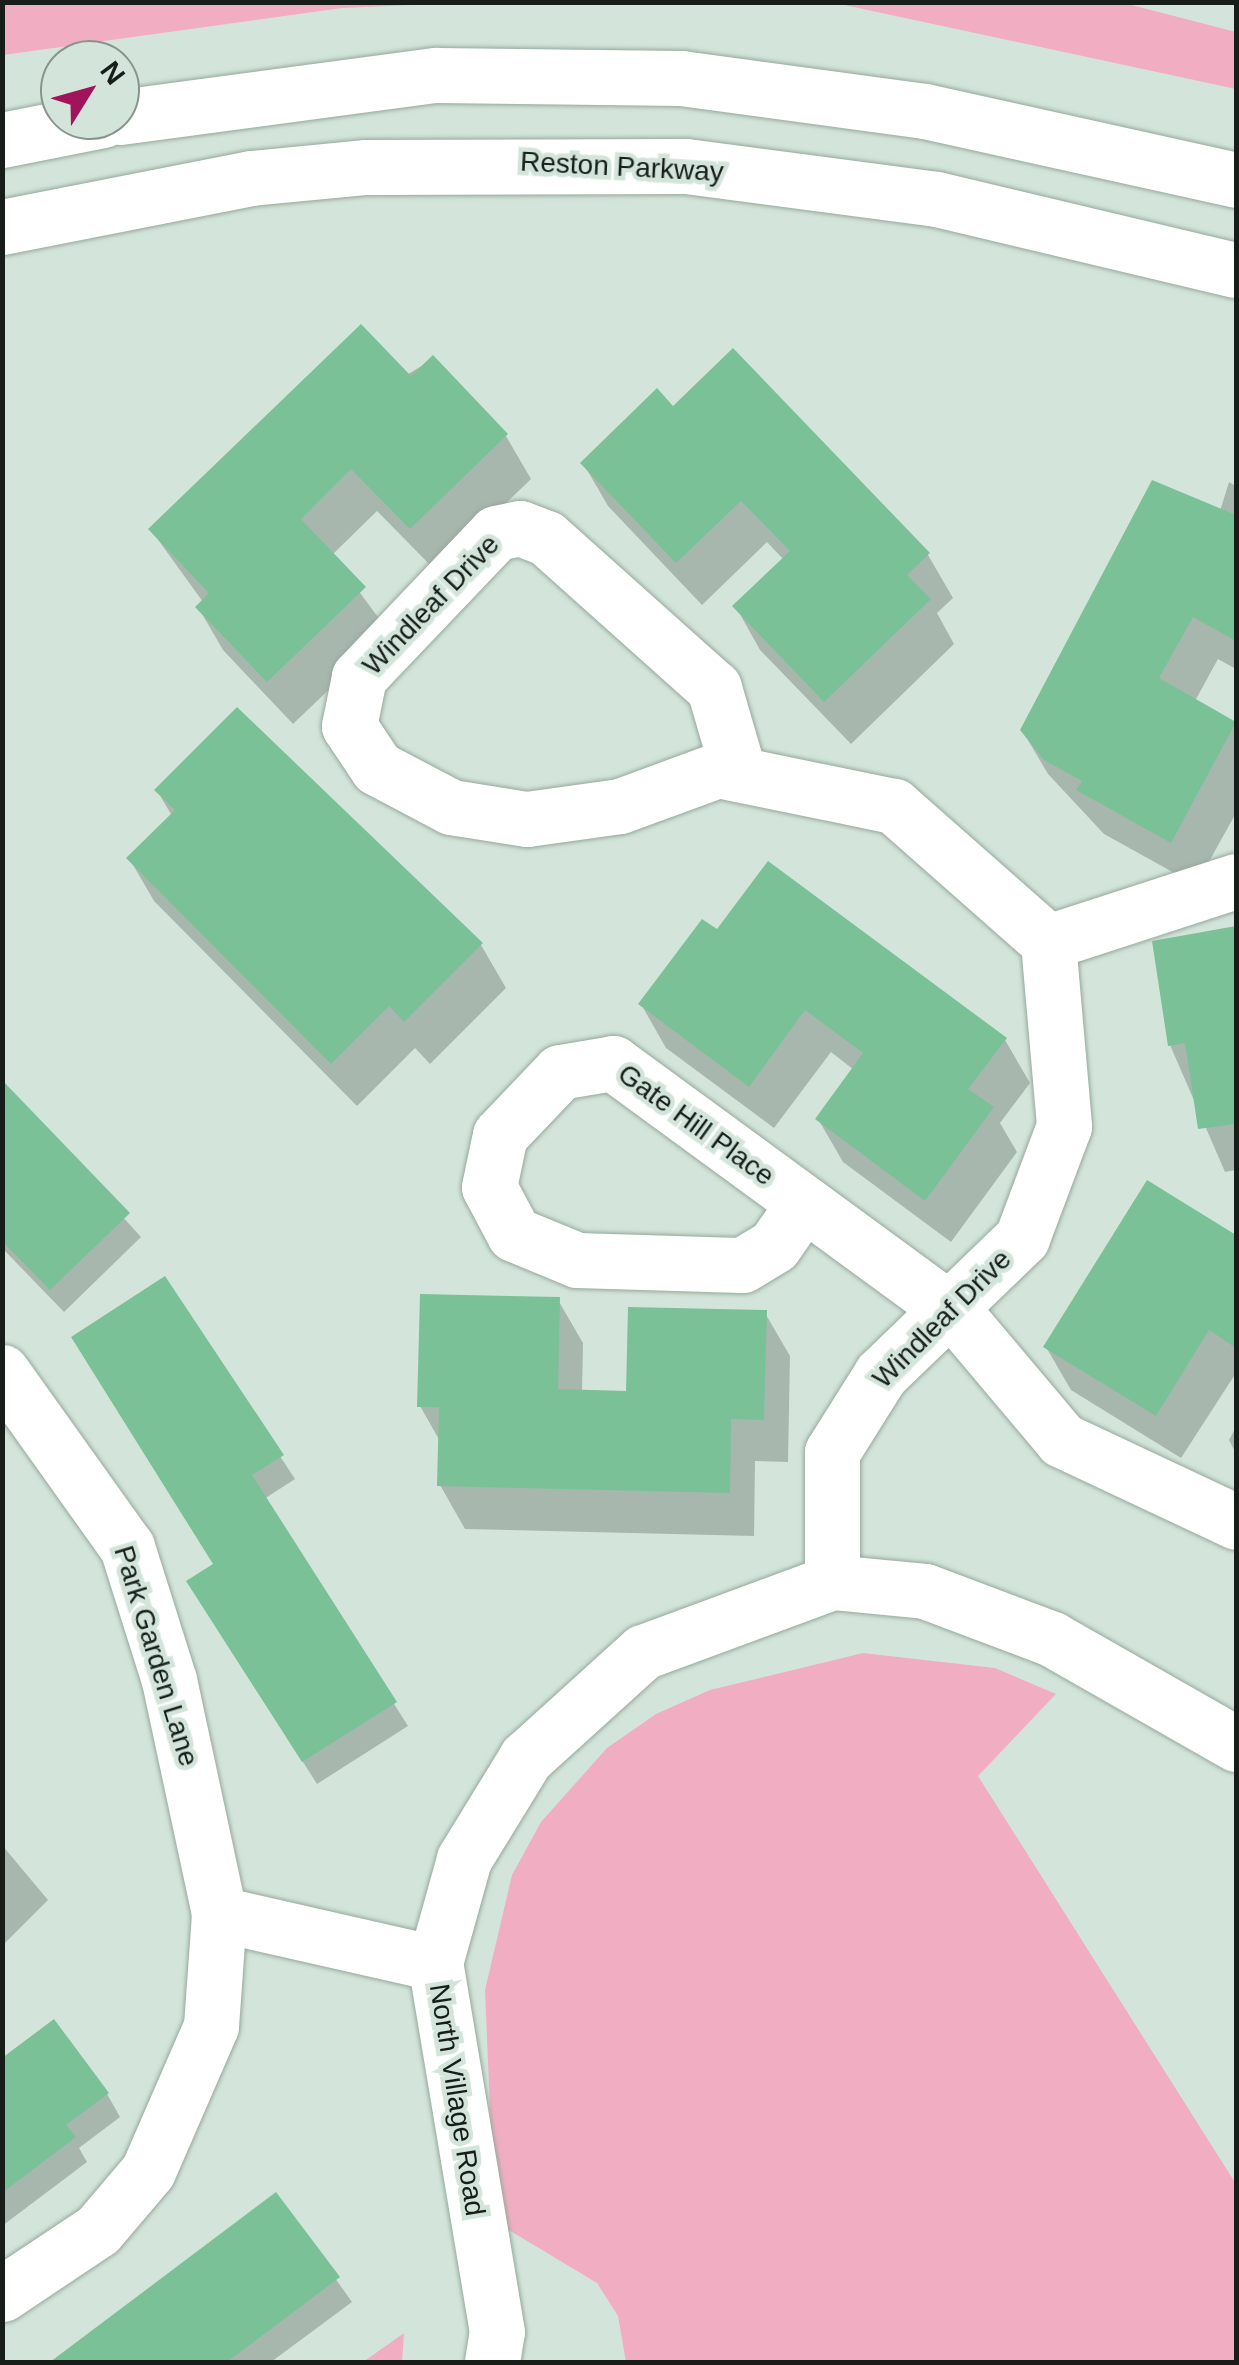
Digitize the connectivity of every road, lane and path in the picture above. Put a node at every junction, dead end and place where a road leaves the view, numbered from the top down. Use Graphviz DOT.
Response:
graph roads {
  1 [pos="140,114"];
  2 [pos="40,132"];
  3 [pos="2,140"];
  4 [pos="1236,180"];
  5 [pos="2,228"];
  6 [pos="1236,270"];
  7 [pos="739,774"];
  8 [pos="1236,881"];
  9 [pos="1048,942"];
  10 [pos="804,1203"];
  11 [pos="955,1313"];
  12 [pos="2,1372"];
  13 [pos="1236,1522"];
  14 [pos="832,1582"];
  15 [pos="1236,1744"];
  16 [pos="219,1914"];
  17 [pos="435,1962"];
  18 [pos="2,2294"];
  19 [pos="492,2362"];
  1 -- 4 [label="street"];
  2 -- 3 [label="street"];
  5 -- 6 [label="street, Reston Parkway"];
  7 -- 7 [label="street, Windleaf Drive"];
  7 -- 9 [label="street, Windleaf Drive"];
  8 -- 9 [label="street"];
  9 -- 11 [label="street, Windleaf Drive"];
  10 -- 10 [label="street, Gate Hill Place"];
  10 -- 11 [label="street, Gate Hill Place"];
  11 -- 13 [label="street, Gate Hill Place"];
  11 -- 14 [label="street, Windleaf Drive"];
  12 -- 16 [label="street, Park Garden Lane"];
  14 -- 15 [label="street, North Village Road"];
  14 -- 17 [label="street, North Village Road"];
  16 -- 17 [label="street"];
  16 -- 18 [label="street, Park Garden Lane"];
  17 -- 19 [label="street, North Village Road"];
}
